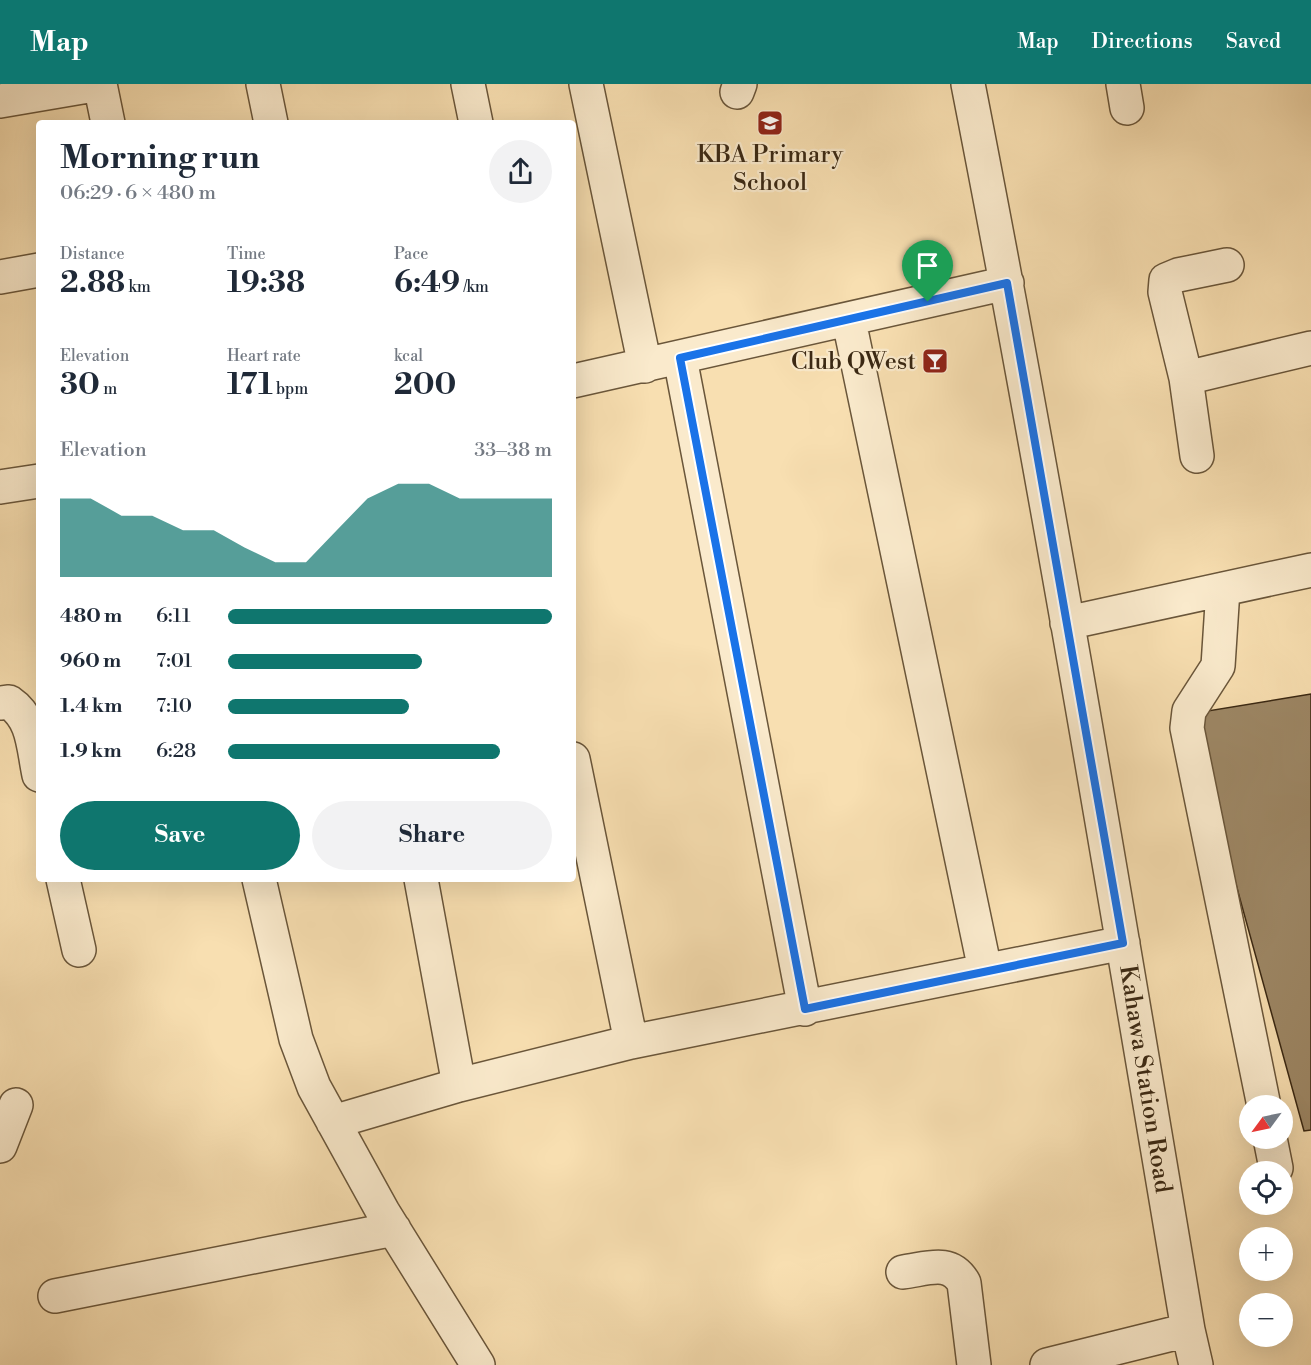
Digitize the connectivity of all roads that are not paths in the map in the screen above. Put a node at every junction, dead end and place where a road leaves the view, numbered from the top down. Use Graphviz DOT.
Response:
graph roads {
  1 [pos="100,84"];
  2 [pos="263,84"];
  3 [pos="468,84"];
  4 [pos="586,84"];
  5 [pos="968,84"];
  6 [pos="0,100"];
  7 [pos="107,120"];
  8 [pos="270,120"];
  9 [pos="475,120"];
  10 [pos="1227,265"];
  11 [pos="36,271"];
  12 [pos="0,277"];
  13 [pos="1007,283"];
  14 [pos="849,321"];
  15 [pos="1311,348"];
  16 [pos="680,358"];
  17 [pos="645,366"];
  18 [pos="1186,378"];
  19 [pos="576,380"];
  20 [pos="1197,456"];
  21 [pos="36,481"];
  22 [pos="0,487"];
  23 [pos="1311,570"];
  24 [pos="1223,589"];
  25 [pos="1067,623"];
  26 [pos="0,703"];
  27 [pos="36,760"];
  28 [pos="576,774"];
  29 [pos="64,882"];
  30 [pos="260,882"];
  31 [pos="422,882"];
  32 [pos="1123,943"];
  33 [pos="79,950"];
  34 [pos="985,970"];
  35 [pos="805,1009"];
  36 [pos="631,1042"];
  37 [pos="459,1085"];
  38 [pos="1262,1095"];
  39 [pos="16,1104"];
  40 [pos="333,1122"];
  41 [pos="0,1146"];
  42 [pos="394,1229"];
  43 [pos="903,1272"];
  44 [pos="55,1296"];
  45 [pos="1188,1330"];
  46 [pos="478,1365"];
  47 [pos="974,1365"];
  48 [pos="1047,1365"];
  49 [pos="1196,1365"];
  1 -- 6 [label="street"];
  1 -- 7 [label="street"];
  2 -- 8 [label="street"];
  3 -- 9 [label="street"];
  4 -- 17 [label="street"];
  5 -- 13 [label="street, Kahawa Station Road"];
  10 -- 18 [label="street"];
  11 -- 12 [label="street"];
  13 -- 14 [label="street"];
  13 -- 25 [label="street, Kahawa Station Road"];
  14 -- 16 [label="street"];
  14 -- 34 [label="street"];
  15 -- 18 [label="street"];
  16 -- 17 [label="street"];
  16 -- 35 [label="street"];
  17 -- 19 [label="street"];
  18 -- 20 [label="street"];
  21 -- 22 [label="street"];
  23 -- 24 [label="street"];
  24 -- 25 [label="street"];
  24 -- 38 [label="street"];
  25 -- 32 [label="street, Kahawa Station Road"];
  26 -- 27 [label="street"];
  28 -- 36 [label="street"];
  29 -- 33 [label="street"];
  30 -- 40 [label="street"];
  31 -- 37 [label="street"];
  32 -- 34 [label="street"];
  32 -- 45 [label="street, Kahawa Station Road"];
  34 -- 35 [label="street"];
  35 -- 36 [label="street"];
  36 -- 37 [label="street"];
  37 -- 40 [label="street"];
  39 -- 41 [label="street"];
  40 -- 42 [label="street"];
  42 -- 44 [label="street"];
  42 -- 46 [label="street"];
  43 -- 47 [label="street"];
  45 -- 48 [label="street"];
  45 -- 49 [label="street, Kahawa Station Road"];
}
